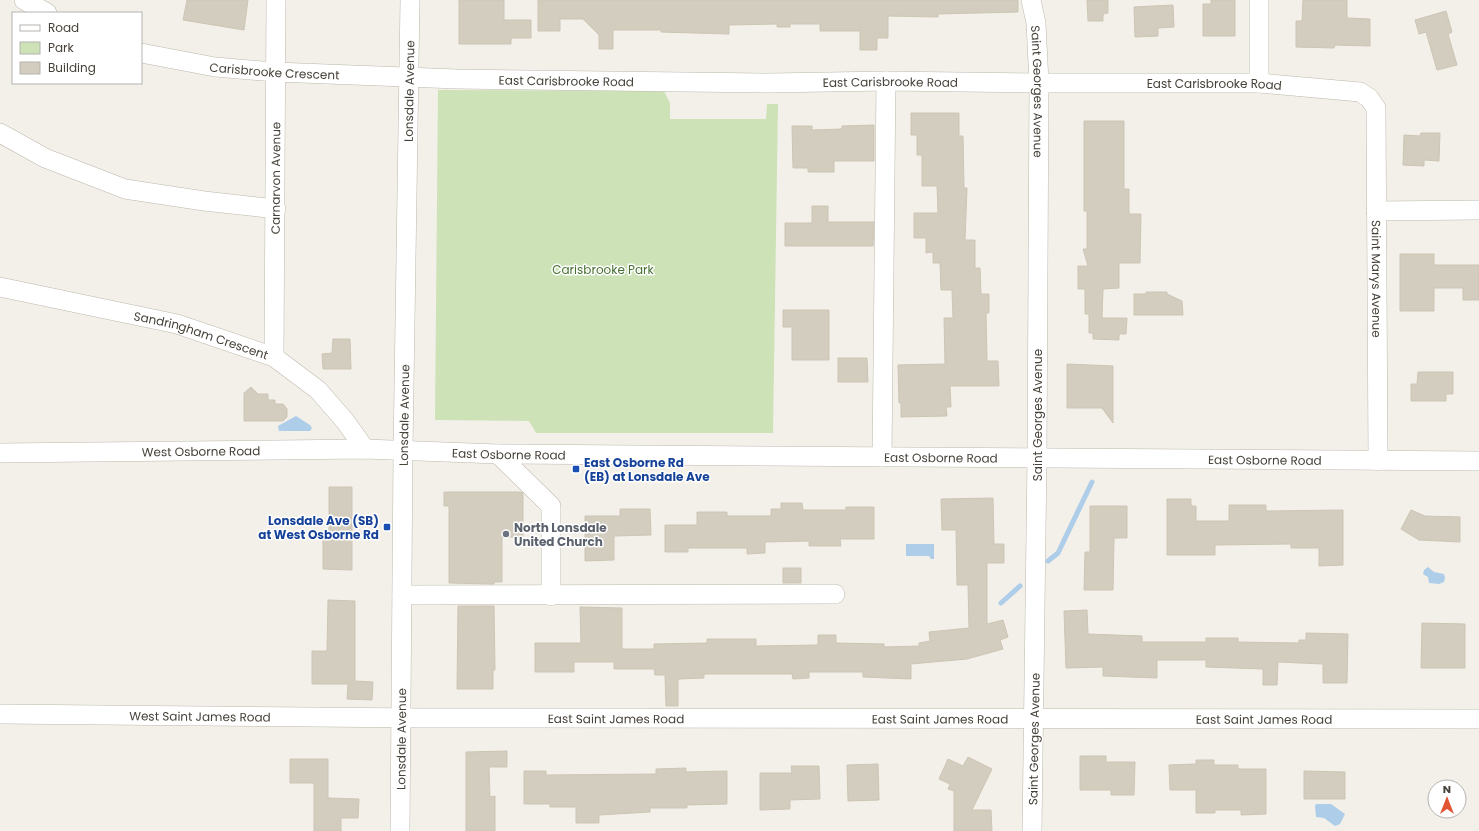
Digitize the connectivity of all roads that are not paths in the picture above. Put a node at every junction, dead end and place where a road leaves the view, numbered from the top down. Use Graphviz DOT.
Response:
graph roads {
  1 [pos="24,0"];
  2 [pos="276,0"];
  3 [pos="410,0"];
  4 [pos="1031,0"];
  5 [pos="1259,0"];
  6 [pos="45,12"];
  7 [pos="142,53"];
  8 [pos="275,72"];
  9 [pos="410,77"];
  10 [pos="886,81"];
  11 [pos="1259,83"];
  12 [pos="1039,84"];
  13 [pos="1369,98"];
  14 [pos="0,133"];
  15 [pos="276,209"];
  16 [pos="1479,210"];
  17 [pos="1376,212"];
  18 [pos="2,290"];
  19 [pos="274,357"];
  20 [pos="365,449"];
  21 [pos="403,450"];
  22 [pos="0,453"];
  23 [pos="498,454"];
  24 [pos="882,457"];
  25 [pos="1037,458"];
  26 [pos="1378,461"];
  27 [pos="1479,461"];
  28 [pos="835,594"];
  29 [pos="402,596"];
  30 [pos="551,596"];
  31 [pos="0,714"];
  32 [pos="401,718"];
  33 [pos="1035,718"];
  34 [pos="1479,719"];
  35 [pos="400,831"];
  36 [pos="1032,831"];
  1 -- 6 [label="street"];
  2 -- 8 [label="street, Carnarvon Avenue"];
  3 -- 9 [label="street, Lonsdale Avenue"];
  4 -- 12 [label="street, Saint Georges Avenue"];
  5 -- 11 [label="street"];
  7 -- 8 [label="street, Carisbrooke Crescent"];
  8 -- 9 [label="street, Carisbrooke Crescent"];
  8 -- 15 [label="street, Carnarvon Avenue"];
  9 -- 10 [label="street, East Carisbrooke Road"];
  9 -- 21 [label="street, Lonsdale Avenue"];
  10 -- 12 [label="street, East Carisbrooke Road"];
  10 -- 24 [label="street"];
  11 -- 12 [label="street, East Carisbrooke Road"];
  11 -- 13 [label="street, East Carisbrooke Road"];
  12 -- 25 [label="street, Saint Georges Avenue"];
  13 -- 17 [label="street, Saint Marys Avenue"];
  14 -- 15 [label="street"];
  15 -- 19 [label="street, Carnarvon Avenue"];
  16 -- 17 [label="street"];
  17 -- 26 [label="street, Saint Marys Avenue"];
  18 -- 19 [label="street, Sandringham Crescent"];
  19 -- 20 [label="street, Sandringham Crescent"];
  20 -- 21 [label="street, West Osborne Road"];
  20 -- 22 [label="street, West Osborne Road"];
  21 -- 23 [label="street, East Osborne Road"];
  21 -- 29 [label="street, Lonsdale Avenue"];
  23 -- 24 [label="street, East Osborne Road"];
  23 -- 30 [label="street"];
  24 -- 25 [label="street, East Osborne Road"];
  25 -- 26 [label="street, East Osborne Road"];
  25 -- 33 [label="street, Saint Georges Avenue"];
  26 -- 27 [label="street, East Osborne Road"];
  28 -- 30 [label="street"];
  29 -- 30 [label="street"];
  29 -- 32 [label="street, Lonsdale Avenue"];
  31 -- 32 [label="street, West Saint James Road"];
  32 -- 33 [label="street, East Saint James Road"];
  32 -- 35 [label="street, Lonsdale Avenue"];
  33 -- 34 [label="street, East Saint James Road"];
  33 -- 36 [label="street, Saint Georges Avenue"];
}
